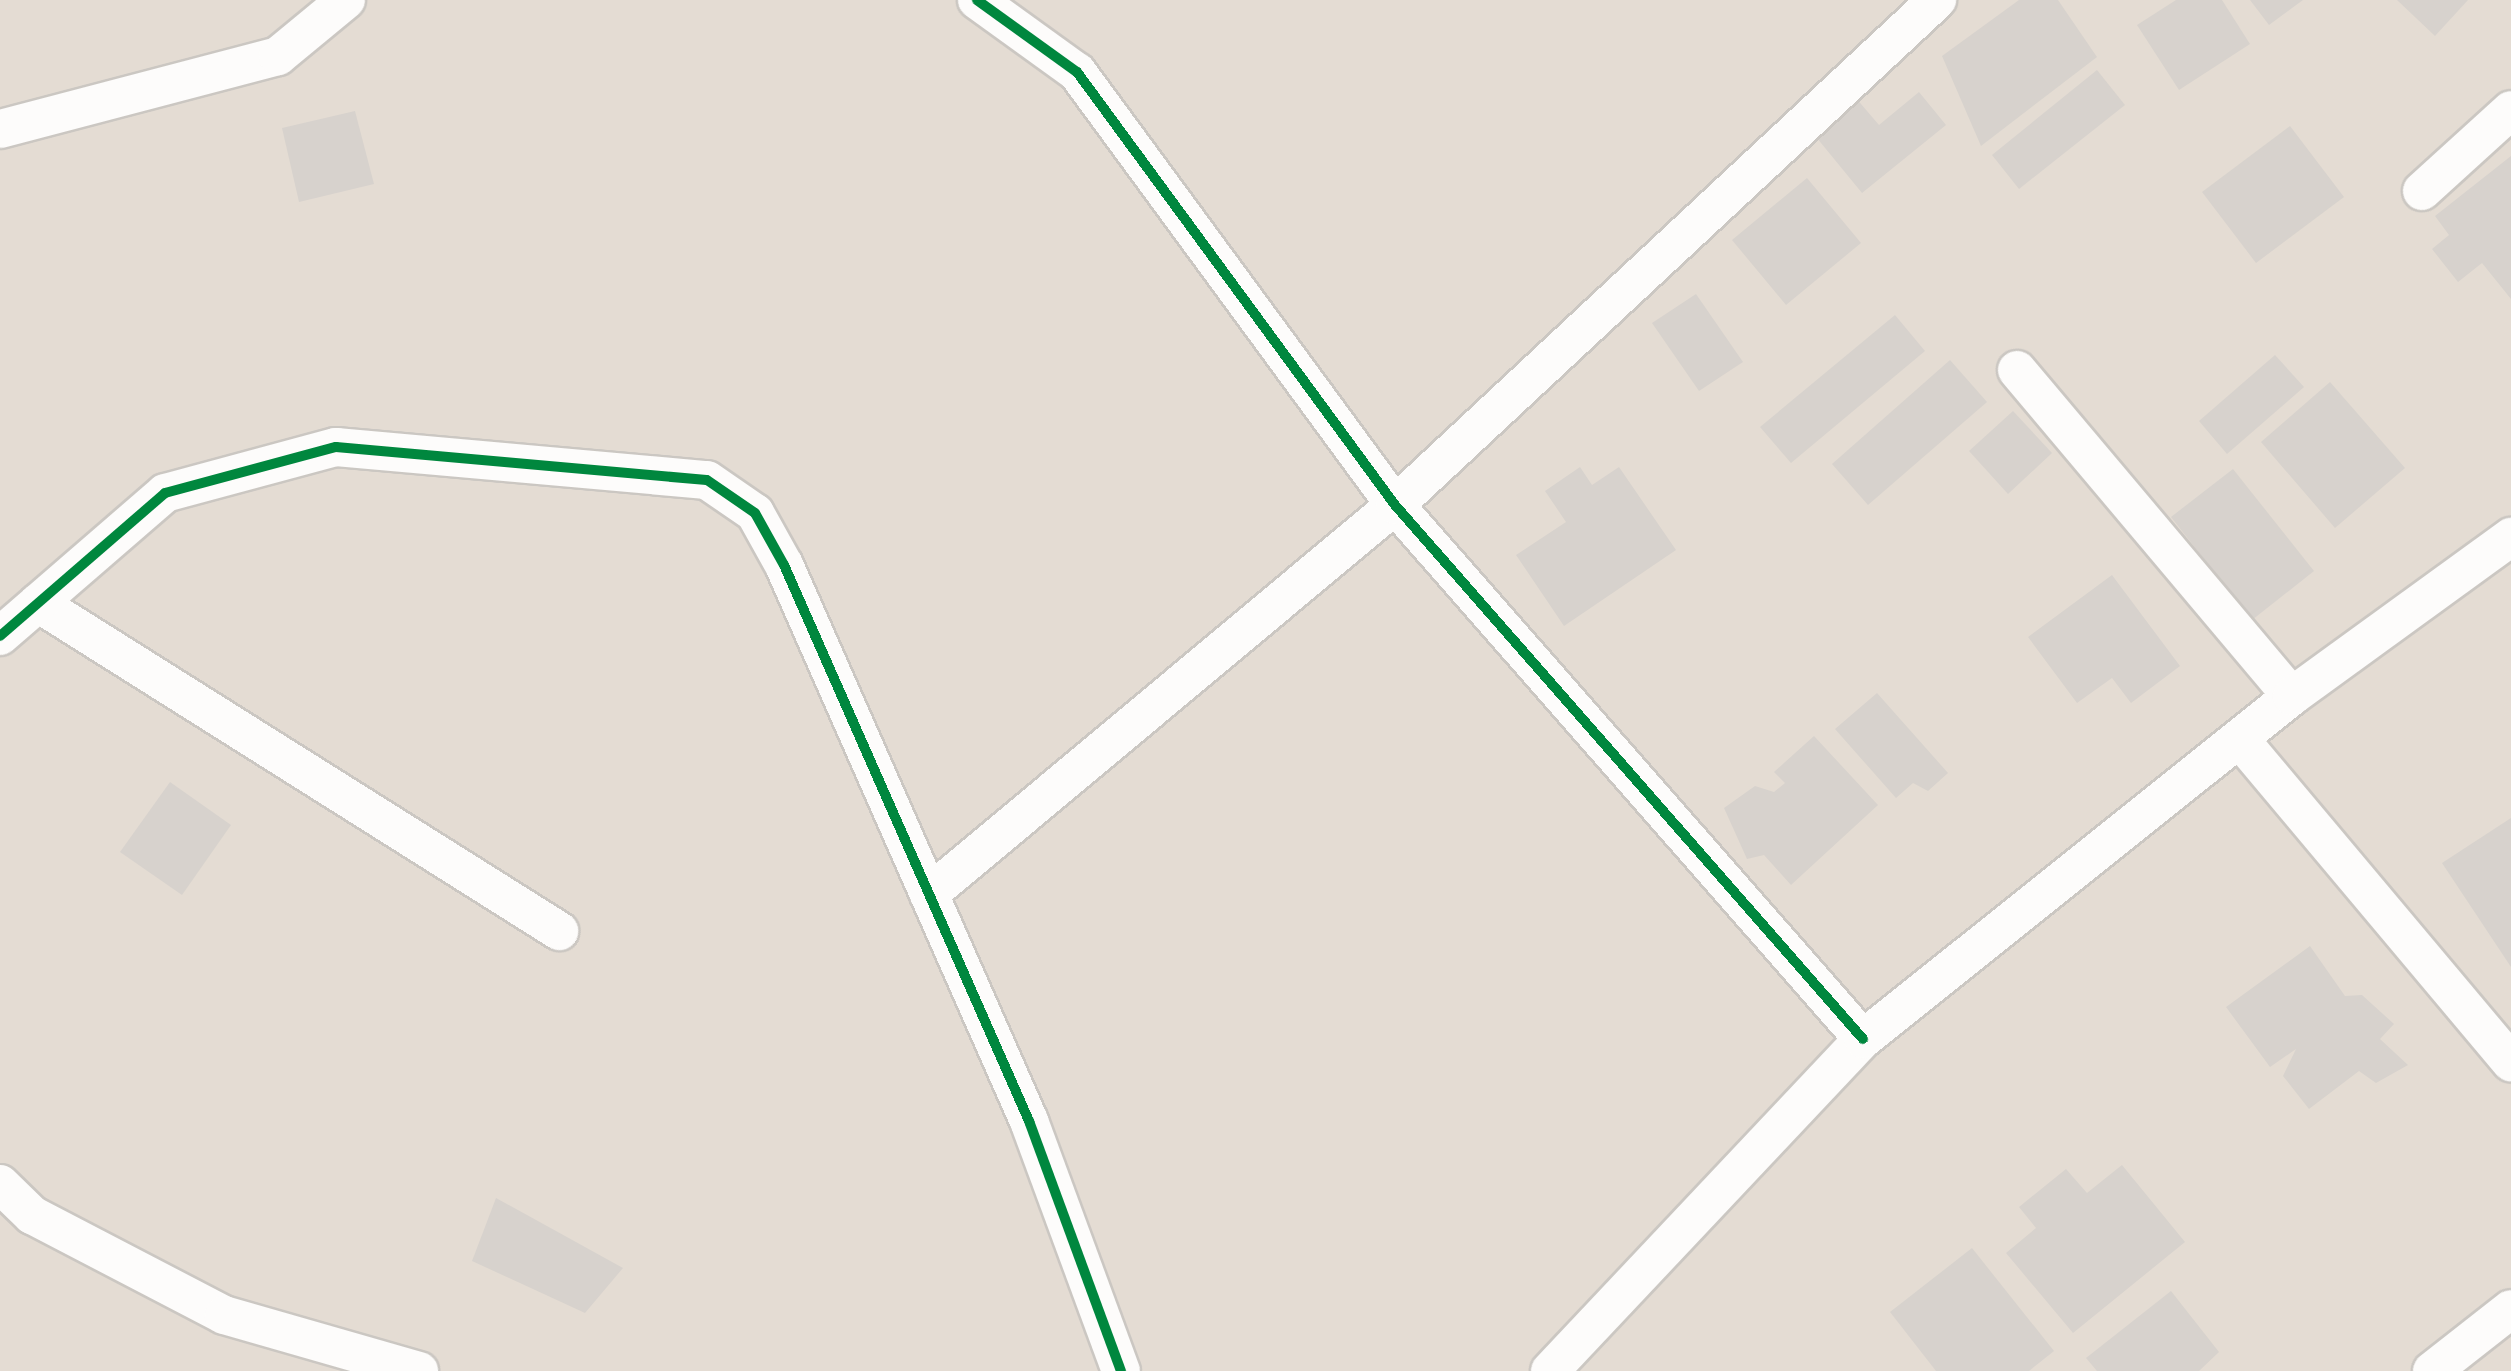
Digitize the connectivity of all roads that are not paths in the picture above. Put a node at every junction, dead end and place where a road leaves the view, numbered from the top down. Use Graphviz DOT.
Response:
graph roads {
  1 [pos="346,0"];
  2 [pos="977,0"];
  3 [pos="1937,0"];
  4 [pos="2511,110"];
  5 [pos="0,129"];
  6 [pos="2422,191"];
  7 [pos="2017,370"];
  8 [pos="1394,505"];
  9 [pos="2511,537"];
  10 [pos="38,603"];
  11 [pos="0,636"];
  12 [pos="2292,696"];
  13 [pos="2243,743"];
  14 [pos="929,894"];
  15 [pos="559,931"];
  16 [pos="1863,1039"];
  17 [pos="2511,1062"];
  18 [pos="0,1184"];
  19 [pos="2511,1309"];
  20 [pos="419,1371"];
  21 [pos="1122,1371"];
  22 [pos="1550,1371"];
  23 [pos="2432,1371"];
  1 -- 5 [label="street"];
  2 -- 8 [label="street"];
  3 -- 8 [label="street"];
  4 -- 6 [label="street"];
  7 -- 12 [label="street"];
  8 -- 14 [label="street"];
  8 -- 16 [label="street"];
  9 -- 12 [label="street"];
  10 -- 11 [label="street"];
  10 -- 14 [label="street"];
  10 -- 15 [label="street"];
  12 -- 13 [label="street"];
  13 -- 16 [label="street"];
  13 -- 17 [label="street"];
  14 -- 21 [label="street"];
  16 -- 22 [label="street"];
  18 -- 20 [label="street"];
  19 -- 23 [label="street"];
}
